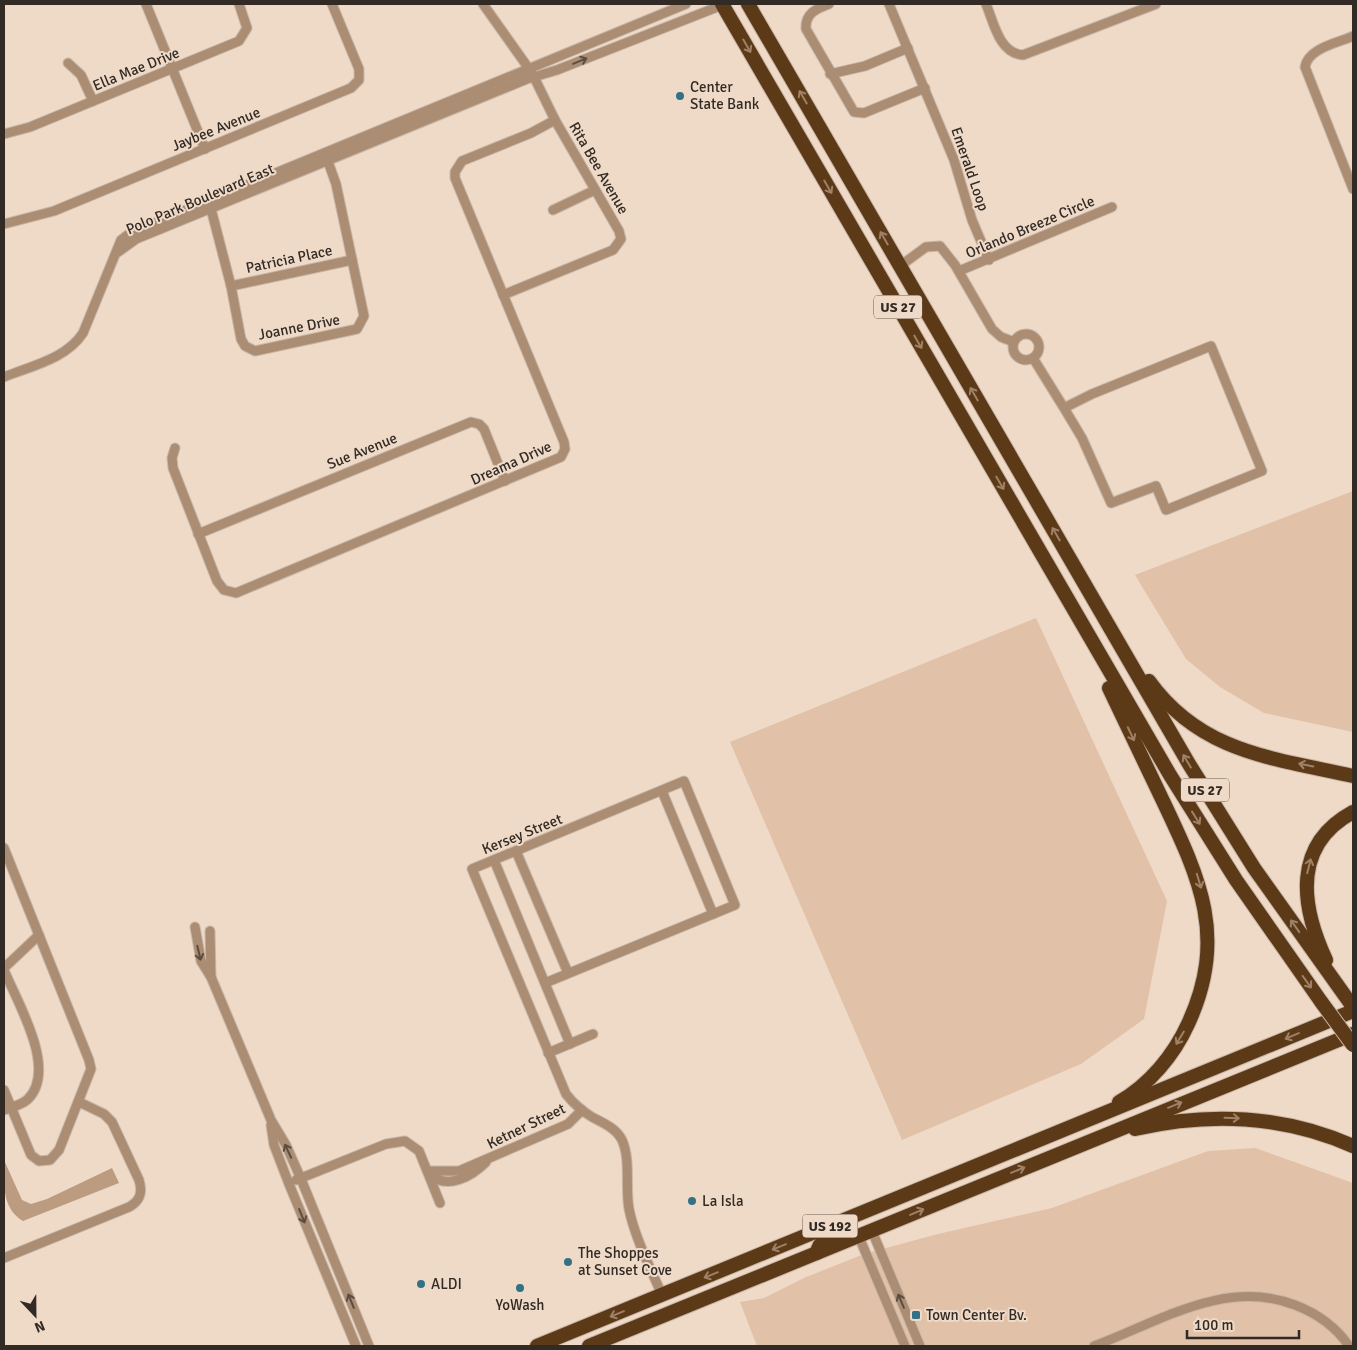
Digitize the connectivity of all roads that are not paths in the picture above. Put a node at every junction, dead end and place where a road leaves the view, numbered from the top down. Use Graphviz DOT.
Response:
graph roads {
  1 [pos="146,4"];
  2 [pos="239,4"];
  3 [pos="332,4"];
  4 [pos="483,4"];
  5 [pos="686,4"];
  6 [pos="724,4"];
  7 [pos="748,4"];
  8 [pos="829,4"];
  9 [pos="889,4"];
  10 [pos="986,4"];
  11 [pos="1156,4"];
  12 [pos="1353,36"];
  13 [pos="908,48"];
  14 [pos="68,63"];
  15 [pos="172,69"];
  16 [pos="532,73"];
  17 [pos="830,74"];
  18 [pos="925,88"];
  19 [pos="93,101"];
  20 [pos="555,120"];
  21 [pos="4,134"];
  22 [pos="205,149"];
  23 [pos="327,157"];
  24 [pos="1353,189"];
  25 [pos="595,190"];
  26 [pos="210,205"];
  27 [pos="1112,207"];
  28 [pos="553,210"];
  29 [pos="4,224"];
  30 [pos="352,260"];
  31 [pos="989,260"];
  32 [pos="900,266"];
  33 [pos="959,271"];
  34 [pos="231,286"];
  35 [pos="503,295"];
  36 [pos="1014,342"];
  37 [pos="1033,358"];
  38 [pos="4,378"];
  39 [pos="1064,408"];
  40 [pos="175,448"];
  41 [pos="506,481"];
  42 [pos="198,534"];
  43 [pos="1080,576"];
  44 [pos="1074,610"];
  45 [pos="1353,776"];
  46 [pos="662,791"];
  47 [pos="1353,812"];
  48 [pos="4,848"];
  49 [pos="516,851"];
  50 [pos="494,860"];
  51 [pos="713,914"];
  52 [pos="195,927"];
  53 [pos="210,931"];
  54 [pos="39,935"];
  55 [pos="4,969"];
  56 [pos="568,973"];
  57 [pos="211,978"];
  58 [pos="545,982"];
  59 [pos="1344,994"];
  60 [pos="1353,1007"];
  61 [pos="1353,1011"];
  62 [pos="593,1034"];
  63 [pos="1353,1034"];
  64 [pos="570,1044"];
  65 [pos="1353,1045"];
  66 [pos="548,1053"];
  67 [pos="4,1090"];
  68 [pos="79,1102"];
  69 [pos="7,1109"];
  70 [pos="582,1110"];
  71 [pos="271,1120"];
  72 [pos="1061,1133"];
  73 [pos="1098,1138"];
  74 [pos="1353,1146"];
  75 [pos="428,1171"];
  76 [pos="301,1179"];
  77 [pos="289,1184"];
  78 [pos="905,1196"];
  79 [pos="440,1203"];
  80 [pos="862,1214"];
  81 [pos="872,1231"];
  82 [pos="858,1237"];
  83 [pos="818,1254"];
  84 [pos="4,1258"];
  85 [pos="340,1275"];
  86 [pos="328,1280"];
  87 [pos="662,1295"];
  88 [pos="636,1327"];
  89 [pos="367,1342"];
  90 [pos="355,1344"];
  91 [pos="1105,1344"];
  92 [pos="537,1346"];
  93 [pos="589,1346"];
  94 [pos="905,1346"];
  95 [pos="917,1346"];
  96 [pos="1094,1346"];
  97 [pos="1349,1346"];
  1 -- 15 [label="street"];
  2 -- 15 [label="street, Ella Mae Drive"];
  3 -- 22 [label="street, Jaybee Avenue"];
  4 -- 16 [label="street, Rita Bee Avenue"];
  5 -- 16 [label="street, Polo Park Boulevard East"];
  16 -- 6 [label="street, Polo Park Boulevard East, one-way"];
  6 -- 44 [label="highway, US 27, one-way"];
  32 -- 7 [label="highway, US 27, one-way"];
  8 -- 17 [label="street"];
  9 -- 13 [label="street, Emerald Loop"];
  10 -- 11 [label="street"];
  12 -- 24 [label="street"];
  13 -- 17 [label="street"];
  13 -- 18 [label="street, Emerald Loop"];
  14 -- 19 [label="street"];
  15 -- 19 [label="street, Ella Mae Drive"];
  15 -- 22 [label="street"];
  16 -- 20 [label="street, Rita Bee Avenue"];
  16 -- 23 [label="street, Polo Park Boulevard East"];
  17 -- 18 [label="street"];
  18 -- 31 [label="street, Emerald Loop"];
  19 -- 21 [label="street, Ella Mae Drive"];
  20 -- 25 [label="street, Rita Bee Avenue"];
  20 -- 35 [label="street, Dreama Drive"];
  22 -- 29 [label="street, Jaybee Avenue"];
  23 -- 26 [label="street, Polo Park Boulevard East"];
  23 -- 30 [label="street, Joanne Drive"];
  25 -- 28 [label="street"];
  25 -- 35 [label="street, Rita Bee Avenue"];
  26 -- 34 [label="street, Joanne Drive"];
  26 -- 38 [label="street, Polo Park Boulevard East"];
  27 -- 31 [label="street, Orlando Breeze Circle"];
  30 -- 34 [label="street, Patricia Place"];
  30 -- 34 [label="street, Joanne Drive"];
  31 -- 33 [label="street, Orlando Breeze Circle"];
  32 -- 33 [label="street"];
  43 -- 32 [label="highway, US 27, one-way"];
  33 -- 36 [label="street"];
  35 -- 41 [label="street, Dreama Drive"];
  36 -- 37 [label="street"];
  36 -- 37 [label="street"];
  37 -- 39 [label="street"];
  39 -- 39 [label="street"];
  40 -- 42 [label="street, Dreama Drive"];
  41 -- 42 [label="street, Sue Avenue"];
  41 -- 42 [label="street, Dreama Drive"];
  45 -- 43 [label="highway, one-way"];
  59 -- 43 [label="highway, US 27, one-way"];
  44 -- 65 [label="highway, US 27, one-way, bridge"];
  44 -- 72 [label="highway, one-way"];
  46 -- 49 [label="street, Kersey Street"];
  46 -- 51 [label="street"];
  46 -- 51 [label="street, Kersey Street"];
  59 -- 47 [label="highway, one-way"];
  48 -- 54 [label="street"];
  49 -- 50 [label="street, Kersey Street"];
  49 -- 56 [label="street"];
  50 -- 58 [label="street"];
  50 -- 66 [label="street, Kersey Street"];
  51 -- 56 [label="street, Kersey Street"];
  52 -- 57 [label="street, one-way"];
  53 -- 57 [label="street"];
  54 -- 55 [label="street"];
  54 -- 68 [label="street"];
  55 -- 69 [label="street"];
  56 -- 58 [label="street, Kersey Street"];
  57 -- 71 [label="street"];
  58 -- 64 [label="street"];
  59 -- 60 [label="highway, US 27"];
  61 -- 72 [label="highway, one-way"];
  62 -- 64 [label="street"];
  73 -- 63 [label="highway, one-way"];
  64 -- 66 [label="street"];
  66 -- 70 [label="street, Kersey Street"];
  67 -- 69 [label="street"];
  68 -- 69 [label="street"];
  68 -- 84 [label="street"];
  70 -- 75 [label="street, Ketner Street"];
  70 -- 87 [label="street, Kersey Street"];
  76 -- 71 [label="street, one-way"];
  71 -- 77 [label="street"];
  72 -- 78 [label="highway, US 192"];
  73 -- 74 [label="highway, one-way"];
  81 -- 73 [label="highway, US 192, one-way"];
  75 -- 76 [label="street"];
  75 -- 79 [label="street"];
  76 -- 77 [label="street"];
  76 -- 85 [label="street"];
  77 -- 86 [label="street, one-way"];
  78 -- 80 [label="highway, US 192"];
  78 -- 82 [label="highway"];
  80 -- 83 [label="highway"];
  80 -- 87 [label="highway, US 192, one-way"];
  81 -- 82 [label="highway, US 192"];
  95 -- 81 [label="street, one-way"];
  82 -- 83 [label="highway, US 192"];
  82 -- 94 [label="street"];
  83 -- 88 [label="highway, US 192"];
  85 -- 86 [label="street"];
  89 -- 85 [label="street, one-way"];
  86 -- 90 [label="street"];
  87 -- 88 [label="highway"];
  87 -- 92 [label="highway, US 192, one-way"];
  88 -- 93 [label="highway, US 192"];
  89 -- 90 [label="street"];
  91 -- 96 [label="street"];
  91 -- 97 [label="street"];
}
